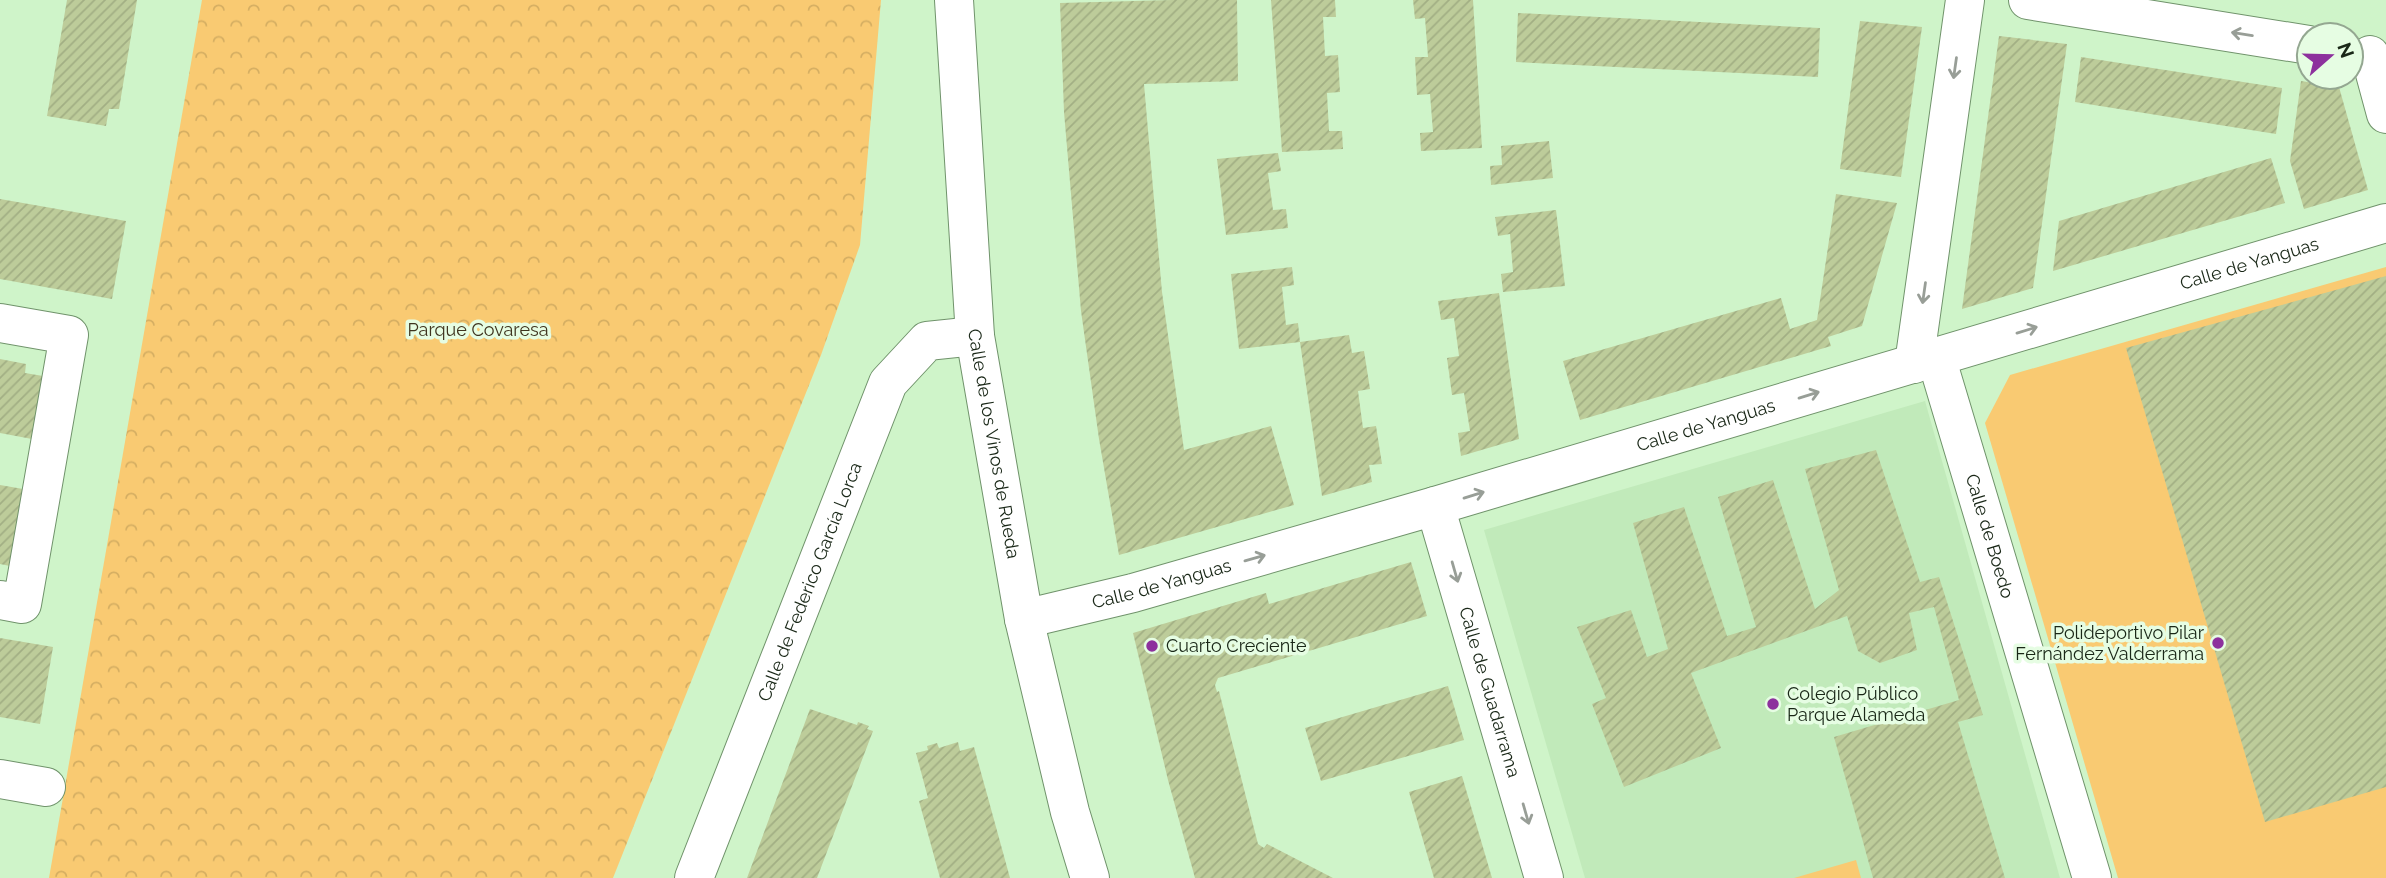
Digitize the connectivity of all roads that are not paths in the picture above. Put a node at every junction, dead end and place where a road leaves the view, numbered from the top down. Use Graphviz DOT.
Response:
graph roads {
  1 [pos="954,0"];
  2 [pos="1965,0"];
  3 [pos="2028,0"];
  4 [pos="2295,43"];
  5 [pos="2369,55"];
  6 [pos="2386,114"];
  7 [pos="2386,223"];
  8 [pos="0,323"];
  9 [pos="975,336"];
  10 [pos="1925,360"];
  11 [pos="1435,506"];
  12 [pos="0,600"];
  13 [pos="1024,619"];
  14 [pos="0,779"];
  15 [pos="46,787"];
  16 [pos="694,878"];
  17 [pos="1090,878"];
  18 [pos="1544,878"];
  19 [pos="2092,878"];
  1 -- 9 [label="street, Calle de los Vinos de Rueda"];
  2 -- 10 [label="street, Calle de Boedo, one-way"];
  4 -- 3 [label="street, one-way"];
  5 -- 6 [label="street"];
  10 -- 7 [label="street, Calle de Yanguas, one-way"];
  8 -- 12 [label="street"];
  9 -- 13 [label="street, Calle de los Vinos de Rueda"];
  9 -- 16 [label="street, Calle de Federico García Lorca"];
  11 -- 10 [label="street, Calle de Yanguas, one-way"];
  10 -- 19 [label="street, Calle de Boedo"];
  13 -- 11 [label="street, Calle de Yanguas, one-way"];
  11 -- 18 [label="street, Calle de Guadarrama, one-way"];
  13 -- 17 [label="street, Calle de los Vinos de Rueda"];
  14 -- 15 [label="street"];
}
